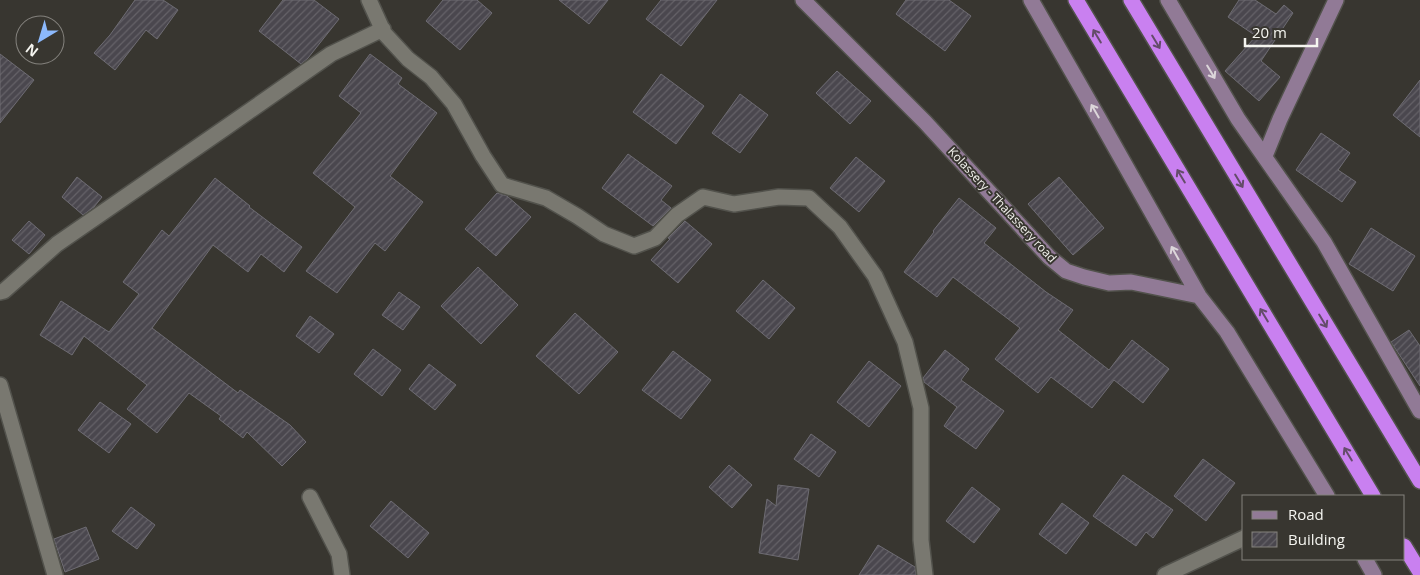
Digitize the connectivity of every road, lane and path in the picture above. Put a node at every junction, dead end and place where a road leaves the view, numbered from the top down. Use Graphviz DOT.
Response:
graph roads {
  1 [pos="369,0"];
  2 [pos="803,0"];
  3 [pos="1031,0"];
  4 [pos="1076,0"];
  5 [pos="1131,0"];
  6 [pos="1168,0"];
  7 [pos="1336,0"];
  8 [pos="382,28"];
  9 [pos="1265,156"];
  10 [pos="0,292"];
  11 [pos="1199,296"];
  12 [pos="0,385"];
  13 [pos="1420,411"];
  14 [pos="1420,481"];
  15 [pos="1326,495"];
  16 [pos="1372,495"];
  17 [pos="310,497"];
  18 [pos="1242,539"];
  19 [pos="1405,548"];
  20 [pos="1366,560"];
  21 [pos="1420,572"];
  22 [pos="55,575"];
  23 [pos="342,575"];
  24 [pos="924,575"];
  25 [pos="1165,575"];
  26 [pos="1374,575"];
  1 -- 8 [label="street"];
  2 -- 11 [label="main road, Kolassery - Thalassery road"];
  11 -- 3 [label="main road, one-way"];
  16 -- 4 [label="highway, one-way"];
  5 -- 14 [label="highway, one-way"];
  6 -- 9 [label="main road, one-way"];
  7 -- 9 [label="main road"];
  8 -- 10 [label="street"];
  8 -- 24 [label="street"];
  9 -- 13 [label="main road"];
  11 -- 15 [label="main road"];
  12 -- 22 [label="street"];
  17 -- 23 [label="street"];
  18 -- 25 [label="street"];
  19 -- 21 [label="highway"];
  20 -- 26 [label="main road"];
}
